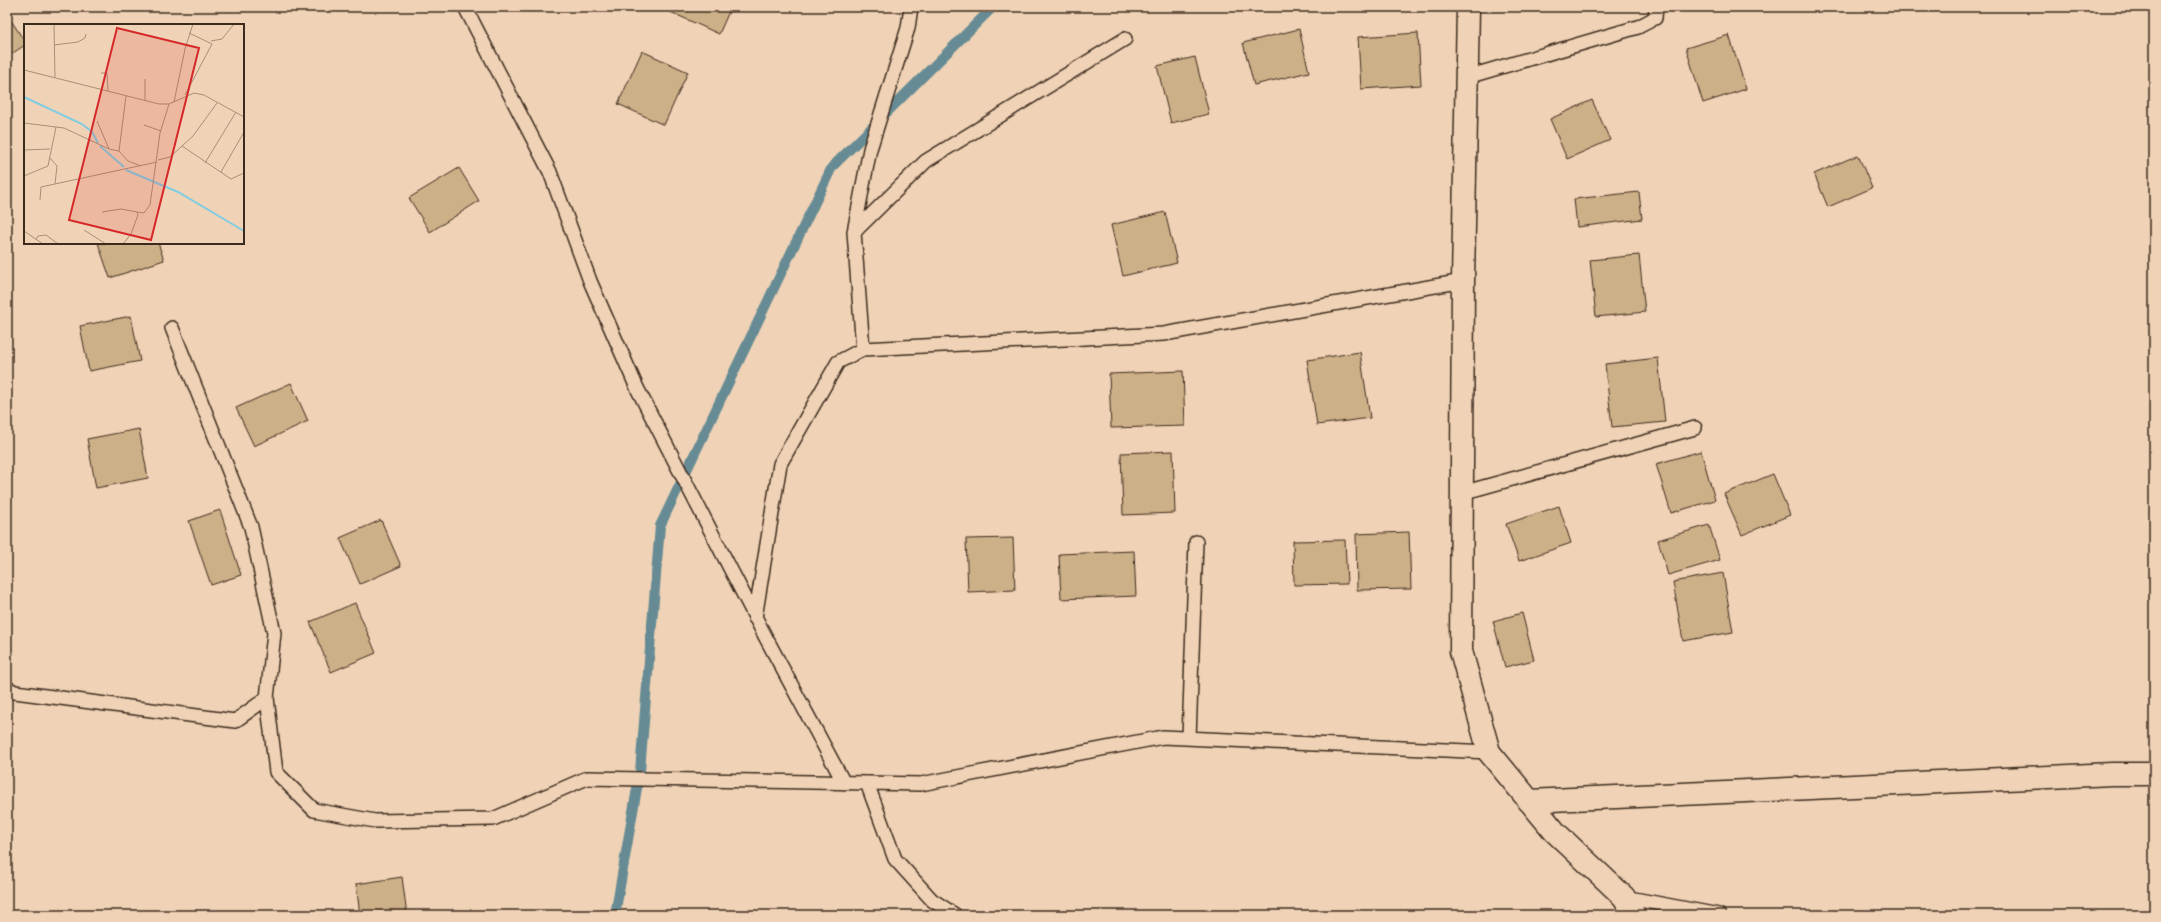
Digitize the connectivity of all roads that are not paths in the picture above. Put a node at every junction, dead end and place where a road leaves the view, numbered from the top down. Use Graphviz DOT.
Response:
graph roads {
  1 [pos="465,7"];
  2 [pos="912,7"];
  3 [pos="1468,7"];
  4 [pos="1656,7"];
  5 [pos="1125,40"];
  6 [pos="1467,77"];
  7 [pos="854,232"];
  8 [pos="1463,281"];
  9 [pos="172,328"];
  10 [pos="863,349"];
  11 [pos="1695,428"];
  12 [pos="1462,493"];
  13 [pos="1196,542"];
  14 [pos="755,618"];
  15 [pos="7,688"];
  16 [pos="267,698"];
  17 [pos="1189,738"];
  18 [pos="1490,752"];
  19 [pos="2154,774"];
  20 [pos="844,783"];
  21 [pos="867,783"];
  22 [pos="1529,801"];
  23 [pos="1629,906"];
  24 [pos="955,915"];
  25 [pos="1719,915"];
  1 -- 14 [label="lane"];
  2 -- 7 [label="lane"];
  3 -- 6 [label="street"];
  4 -- 6 [label="lane"];
  5 -- 7 [label="lane"];
  6 -- 8 [label="street"];
  7 -- 10 [label="lane"];
  8 -- 10 [label="lane"];
  8 -- 12 [label="street"];
  9 -- 16 [label="lane"];
  10 -- 14 [label="lane"];
  11 -- 12 [label="lane"];
  12 -- 18 [label="street"];
  13 -- 17 [label="lane"];
  14 -- 20 [label="lane"];
  15 -- 16 [label="lane"];
  16 -- 20 [label="lane"];
  17 -- 18 [label="lane"];
  17 -- 21 [label="lane"];
  18 -- 22 [label="street"];
  19 -- 22 [label="street"];
  20 -- 21 [label="lane"];
  21 -- 24 [label="lane"];
  22 -- 23 [label="street"];
  23 -- 25 [label="lane"];
}
